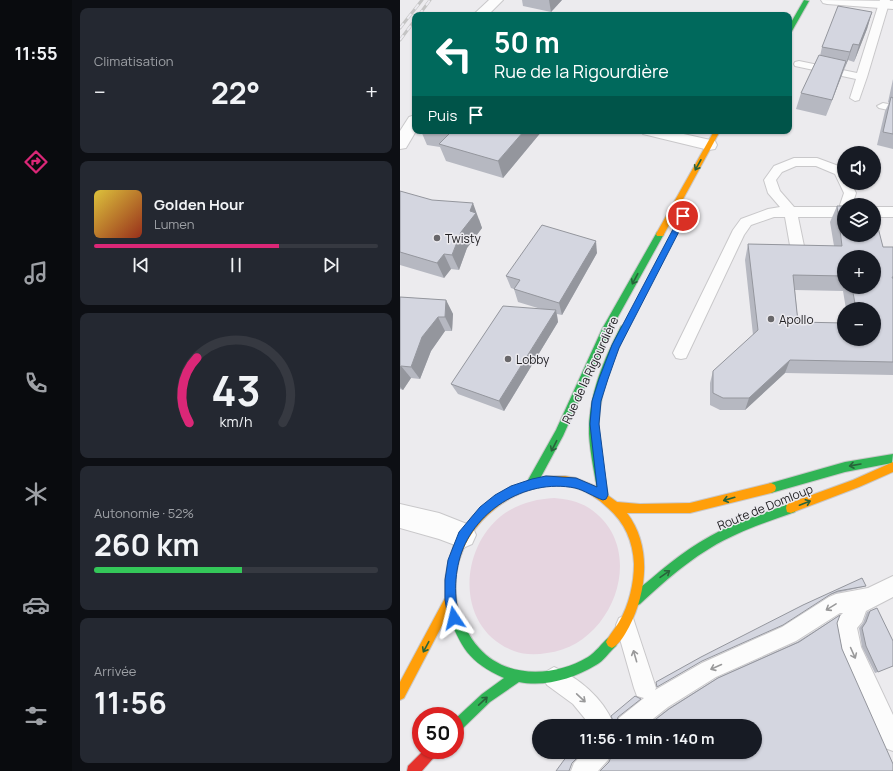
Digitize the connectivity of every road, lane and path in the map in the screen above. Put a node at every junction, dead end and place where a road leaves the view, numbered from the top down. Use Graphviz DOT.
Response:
graph roads {
  1 [pos="497,0"];
  2 [pos="822,0"];
  3 [pos="827,0"];
  4 [pos="803,1"];
  5 [pos="859,1"];
  6 [pos="888,3"];
  7 [pos="483,12"];
  8 [pos="792,25"];
  9 [pos="799,64"];
  10 [pos="862,77"];
  11 [pos="855,98"];
  12 [pos="412,125"];
  13 [pos="662,134"];
  14 [pos="715,134"];
  15 [pos="400,144"];
  16 [pos="709,145"];
  17 [pos="837,170"];
  18 [pos="792,212"];
  19 [pos="837,212"];
  20 [pos="881,212"];
  21 [pos="893,212"];
  22 [pos="798,251"];
  23 [pos="628,320"];
  24 [pos="681,353"];
  25 [pos="893,458"];
  26 [pos="893,467"];
  27 [pos="532,483"];
  28 [pos="603,495"];
  29 [pos="616,507"];
  30 [pos="400,516"];
  31 [pos="463,535"];
  32 [pos="893,586"];
  33 [pos="868,598"];
  34 [pos="450,600"];
  35 [pos="636,600"];
  36 [pos="626,625"];
  37 [pos="516,677"];
  38 [pos="554,678"];
  39 [pos="645,688"];
  40 [pos="400,694"];
  41 [pos="464,719"];
  42 [pos="598,719"];
  43 [pos="636,719"];
  44 [pos="893,740"];
  45 [pos="424,759"];
  46 [pos="593,759"];
  47 [pos="413,771"];
  48 [pos="582,771"];
  1 -- 7 [label="street"];
  2 -- 4 [label="main road"];
  3 -- 5 [label="street"];
  4 -- 8 [label="main road"];
  5 -- 6 [label="street"];
  6 -- 10 [label="lane"];
  9 -- 10 [label="lane"];
  10 -- 11 [label="lane"];
  12 -- 15 [label="street"];
  13 -- 16 [label="street"];
  14 -- 16 [label="main road, Rue de la Rigourdière"];
  16 -- 27 [label="main road, Rue de la Rigourdière, one-way"];
  17 -- 18 [label="lane"];
  18 -- 19 [label="lane"];
  18 -- 22 [label="lane"];
  18 -- 24 [label="lane"];
  20 -- 21 [label="lane"];
  23 -- 28 [label="main road, Rue de la Rigourdière"];
  25 -- 29 [label="main road, Route de Domloup, one-way"];
  35 -- 26 [label="main road, Route de Domloup, one-way"];
  27 -- 28 [label="main road"];
  27 -- 31 [label="main road"];
  28 -- 29 [label="main road"];
  29 -- 35 [label="main road"];
  30 -- 31 [label="street"];
  31 -- 34 [label="main road"];
  32 -- 33 [label="lane"];
  33 -- 43 [label="lane, one-way"];
  33 -- 44 [label="lane, one-way"];
  34 -- 37 [label="main road"];
  34 -- 40 [label="main road, one-way"];
  35 -- 36 [label="main road"];
  36 -- 38 [label="main road"];
  39 -- 36 [label="lane, one-way"];
  37 -- 38 [label="main road"];
  41 -- 37 [label="main road, one-way"];
  38 -- 42 [label="lane, one-way"];
  45 -- 47 [label="main road"];
  46 -- 48 [label="lane"];
}
